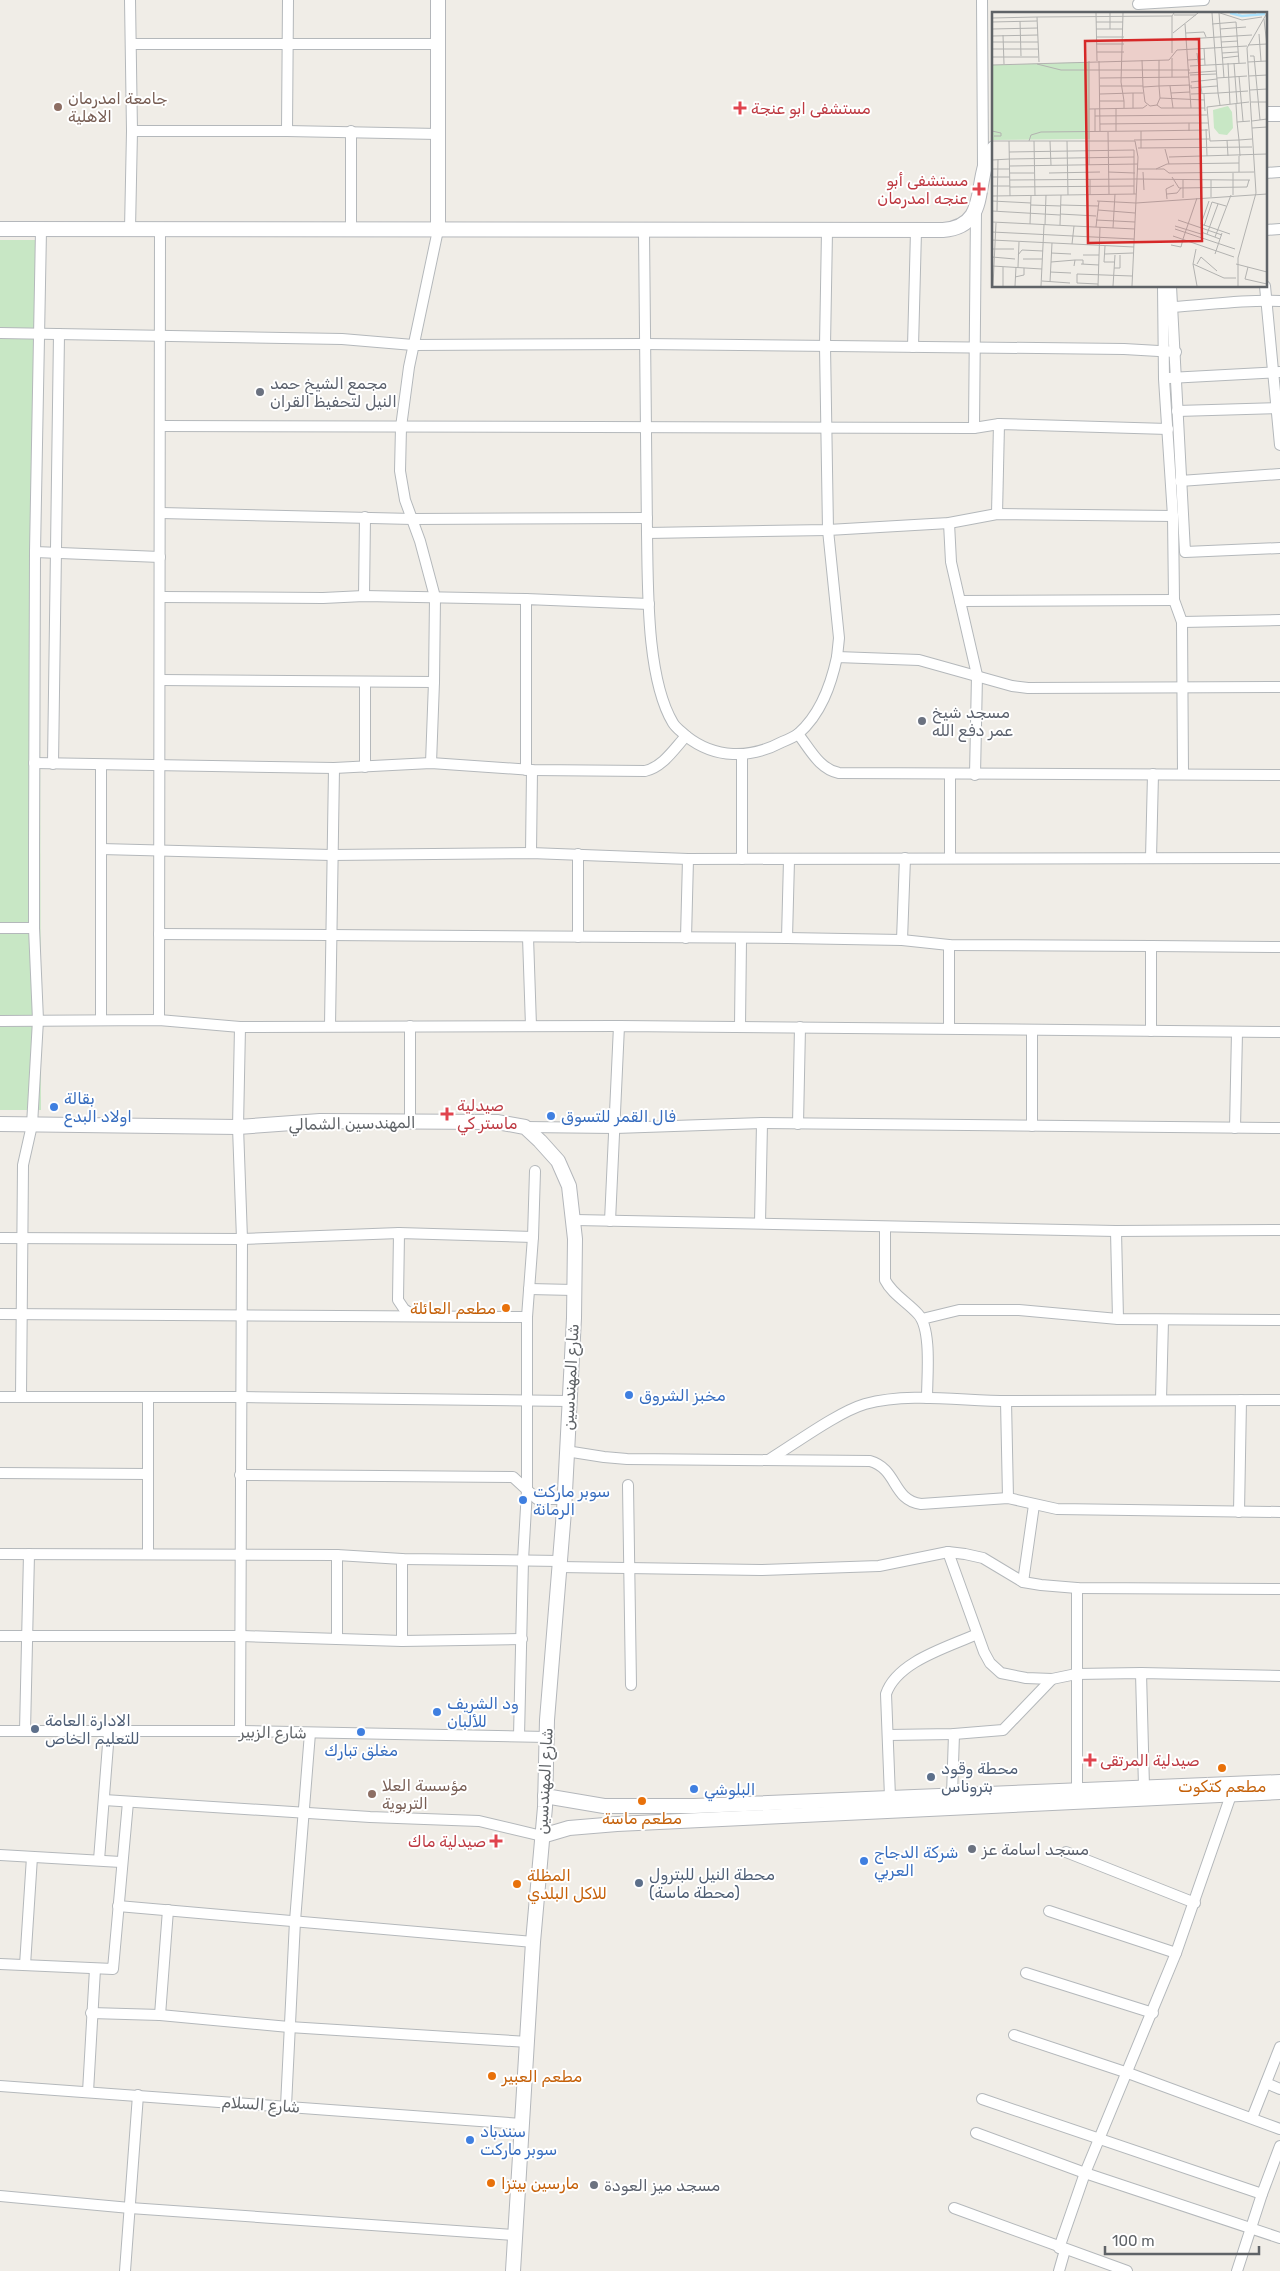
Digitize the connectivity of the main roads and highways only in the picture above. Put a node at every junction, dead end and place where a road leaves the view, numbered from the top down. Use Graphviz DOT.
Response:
graph roads {
  1 [pos="438,0"];
  2 [pos="992,152"];
  3 [pos="0,229"];
  4 [pos="438,230"];
  5 [pos="0,1124"];
  6 [pos="574,1290"];
  7 [pos="1280,1782"];
  8 [pos="1231,1789"];
  9 [pos="1280,1792"];
  10 [pos="545,1796"];
  11 [pos="927,1802"];
  12 [pos="761,1810"];
  13 [pos="542,1836"];
  14 [pos="513,2271"];
  1 -- 4 [label="main road"];
  2 -- 4 [label="main road"];
  3 -- 4 [label="main road"];
  5 -- 6 [label="main road, المهندسين الشمالي"];
  6 -- 10 [label="main road, شارع المهندسين"];
  7 -- 8 [label="main road"];
  8 -- 9 [label="main road"];
  8 -- 11 [label="main road"];
  8 -- 11 [label="main road"];
  10 -- 12 [label="main road"];
  10 -- 13 [label="main road, شارع المهندسين"];
  11 -- 12 [label="main road"];
  11 -- 12 [label="main road"];
  12 -- 13 [label="main road"];
  13 -- 14 [label="main road, شارع المهندسين"];
}
